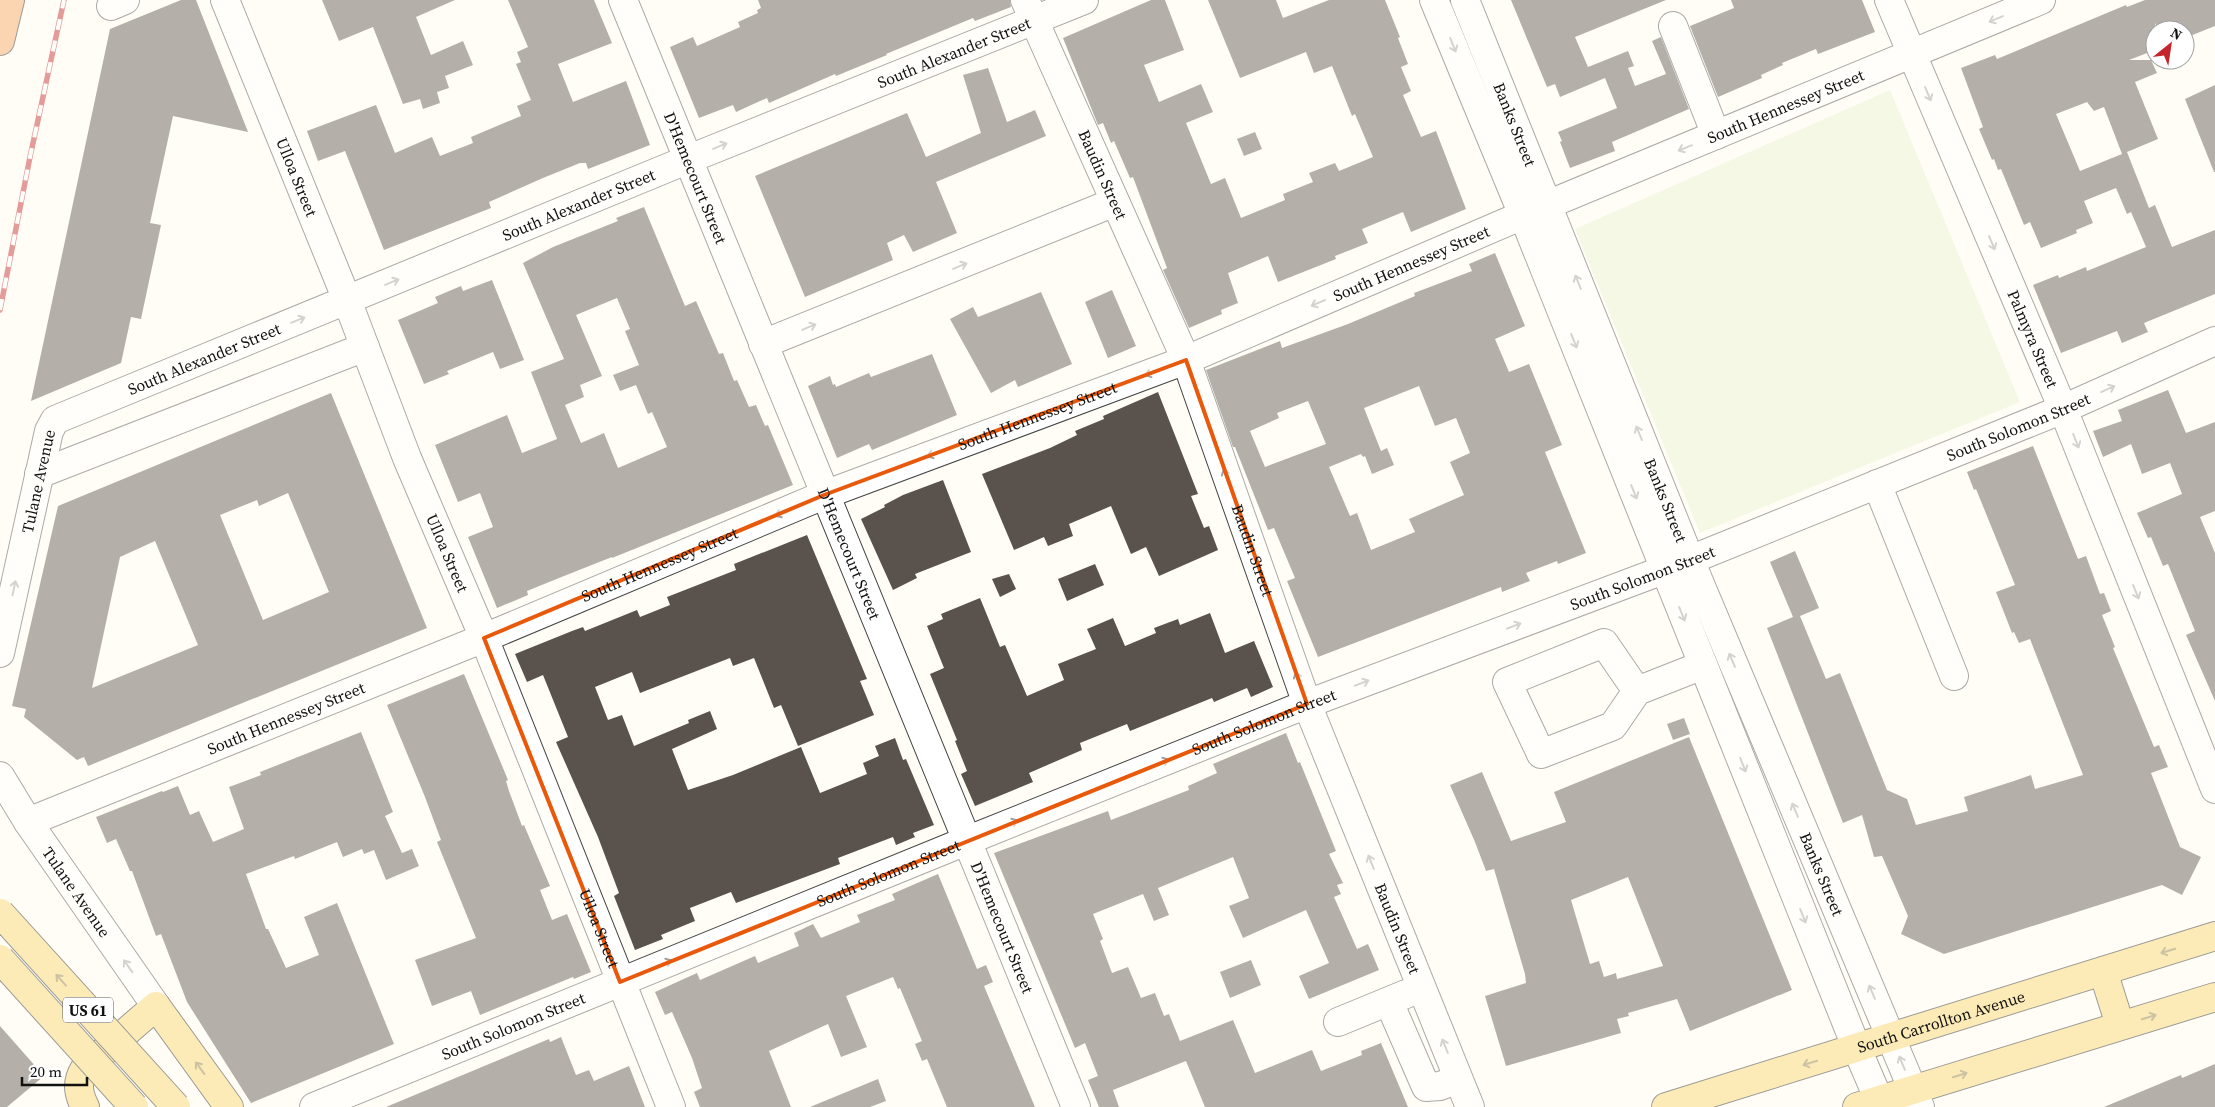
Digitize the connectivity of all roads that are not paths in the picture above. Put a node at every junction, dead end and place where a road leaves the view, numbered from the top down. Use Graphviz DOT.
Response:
graph roads {
  1 [pos="10,0"];
  2 [pos="224,0"];
  3 [pos="623,0"];
  4 [pos="1084,0"];
  5 [pos="1434,0"];
  6 [pos="1465,0"];
  7 [pos="1889,0"];
  8 [pos="2041,0"];
  9 [pos="1029,10"];
  10 [pos="1673,26"];
  11 [pos="0,41"];
  12 [pos="1911,55"];
  13 [pos="1716,135"];
  14 [pos="689,159"];
  15 [pos="1115,202"];
  16 [pos="1535,210"];
  17 [pos="347,300"];
  18 [pos="2215,341"];
  19 [pos="763,344"];
  20 [pos="365,347"];
  21 [pos="1186,360"];
  22 [pos="2063,409"];
  23 [pos="74,411"];
  24 [pos="39,474"];
  25 [pos="1877,484"];
  26 [pos="824,495"];
  27 [pos="1690,560"];
  28 [pos="1664,569"];
  29 [pos="484,638"];
  30 [pos="0,653"];
  31 [pos="1703,665"];
  32 [pos="1954,676"];
  33 [pos="1637,692"];
  34 [pos="1307,704"];
  35 [pos="0,776"];
  36 [pos="2214,783"];
  37 [pos="28,822"];
  38 [pos="966,841"];
  39 [pos="0,913"];
  40 [pos="2215,936"];
  41 [pos="0,959"];
  42 [pos="2103,971"];
  43 [pos="620,982"];
  44 [pos="1422,988"];
  45 [pos="2215,997"];
  46 [pos="1389,1002"];
  47 [pos="156,1006"];
  48 [pos="1338,1022"];
  49 [pos="2120,1025"];
  50 [pos="1891,1036"];
  51 [pos="1857,1049"];
  52 [pos="1458,1079"];
  53 [pos="1917,1098"];
  54 [pos="1681,1105"];
  55 [pos="1873,1105"];
  56 [pos="86,1107"];
  57 [pos="134,1107"];
  58 [pos="176,1107"];
  59 [pos="229,1107"];
  60 [pos="314,1107"];
  61 [pos="670,1107"];
  62 [pos="1076,1107"];
  63 [pos="1470,1107"];
  1 -- 11 [label="highway"];
  2 -- 17 [label="street, Ulloa Street"];
  3 -- 14 [label="street, D'Hemecourt Street"];
  4 -- 9 [label="street, South Alexander Street"];
  5 -- 16 [label="street, Banks Street, one-way"];
  6 -- 16 [label="street, Banks Street"];
  7 -- 12 [label="street, Palmyra Street"];
  8 -- 12 [label="street, South Hennessey Street, one-way"];
  14 -- 9 [label="street, South Alexander Street, one-way"];
  9 -- 15 [label="street, Baudin Street"];
  10 -- 13 [label="street"];
  12 -- 13 [label="street, South Hennessey Street"];
  12 -- 22 [label="street, Palmyra Street, one-way"];
  13 -- 16 [label="street, South Hennessey Street, one-way"];
  17 -- 14 [label="street, South Alexander Street, one-way"];
  14 -- 19 [label="street, D'Hemecourt Street"];
  19 -- 15 [label="street, one-way"];
  15 -- 21 [label="street, Baudin Street"];
  16 -- 21 [label="street, South Hennessey Street, one-way"];
  27 -- 16 [label="street, Banks Street, one-way"];
  16 -- 28 [label="street, Banks Street, one-way"];
  17 -- 20 [label="street, Ulloa Street"];
  23 -- 17 [label="street, South Alexander Street, one-way"];
  22 -- 18 [label="street, South Solomon Street, one-way"];
  19 -- 26 [label="street, D'Hemecourt Street"];
  20 -- 24 [label="street"];
  20 -- 29 [label="street, Ulloa Street"];
  21 -- 26 [label="street, South Hennessey Street, one-way"];
  34 -- 21 [label="street, Baudin Street, one-way"];
  22 -- 25 [label="street, South Solomon Street"];
  22 -- 36 [label="street, Palmyra Street, one-way"];
  23 -- 24 [label="street, Tulane Avenue"];
  30 -- 24 [label="street, Tulane Avenue, one-way"];
  25 -- 27 [label="street, South Solomon Street"];
  25 -- 32 [label="street"];
  26 -- 29 [label="street, South Hennessey Street, one-way"];
  26 -- 38 [label="street, D'Hemecourt Street"];
  27 -- 28 [label="street, South Solomon Street"];
  50 -- 27 [label="street, Banks Street, one-way"];
  28 -- 31 [label="street, Banks Street, one-way"];
  34 -- 28 [label="street, South Solomon Street, one-way"];
  29 -- 37 [label="street, South Hennessey Street"];
  29 -- 43 [label="street, Ulloa Street"];
  31 -- 33 [label="street"];
  31 -- 51 [label="street, Banks Street, one-way"];
  33 -- 33 [label="street"];
  38 -- 34 [label="street, South Solomon Street, one-way"];
  44 -- 34 [label="street, Baudin Street, one-way"];
  35 -- 37 [label="street, Tulane Avenue"];
  47 -- 37 [label="street, Tulane Avenue, one-way"];
  43 -- 38 [label="street, South Solomon Street, one-way"];
  38 -- 62 [label="street, D'Hemecourt Street"];
  58 -- 39 [label="main road, US 61, one-way, bridge"];
  40 -- 42 [label="main road, South Carrollton Avenue, one-way"];
  41 -- 57 [label="main road, US 61, bridge"];
  42 -- 49 [label="main road"];
  42 -- 50 [label="main road, South Carrollton Avenue"];
  43 -- 60 [label="street, South Solomon Street"];
  43 -- 61 [label="street, Ulloa Street"];
  44 -- 46 [label="street"];
  52 -- 44 [label="street, Baudin Street, one-way"];
  49 -- 45 [label="main road, one-way"];
  46 -- 48 [label="street"];
  46 -- 52 [label="street"];
  47 -- 56 [label="main road"];
  59 -- 47 [label="main road, one-way"];
  53 -- 49 [label="main road, one-way"];
  50 -- 51 [label="main road, South Carrollton Avenue"];
  53 -- 50 [label="street, Banks Street, one-way"];
  51 -- 54 [label="main road, South Carrollton Avenue, one-way"];
  51 -- 55 [label="street, Banks Street"];
  52 -- 63 [label="street, Baudin Street"];
  53 -- 55 [label="main road"];
}
